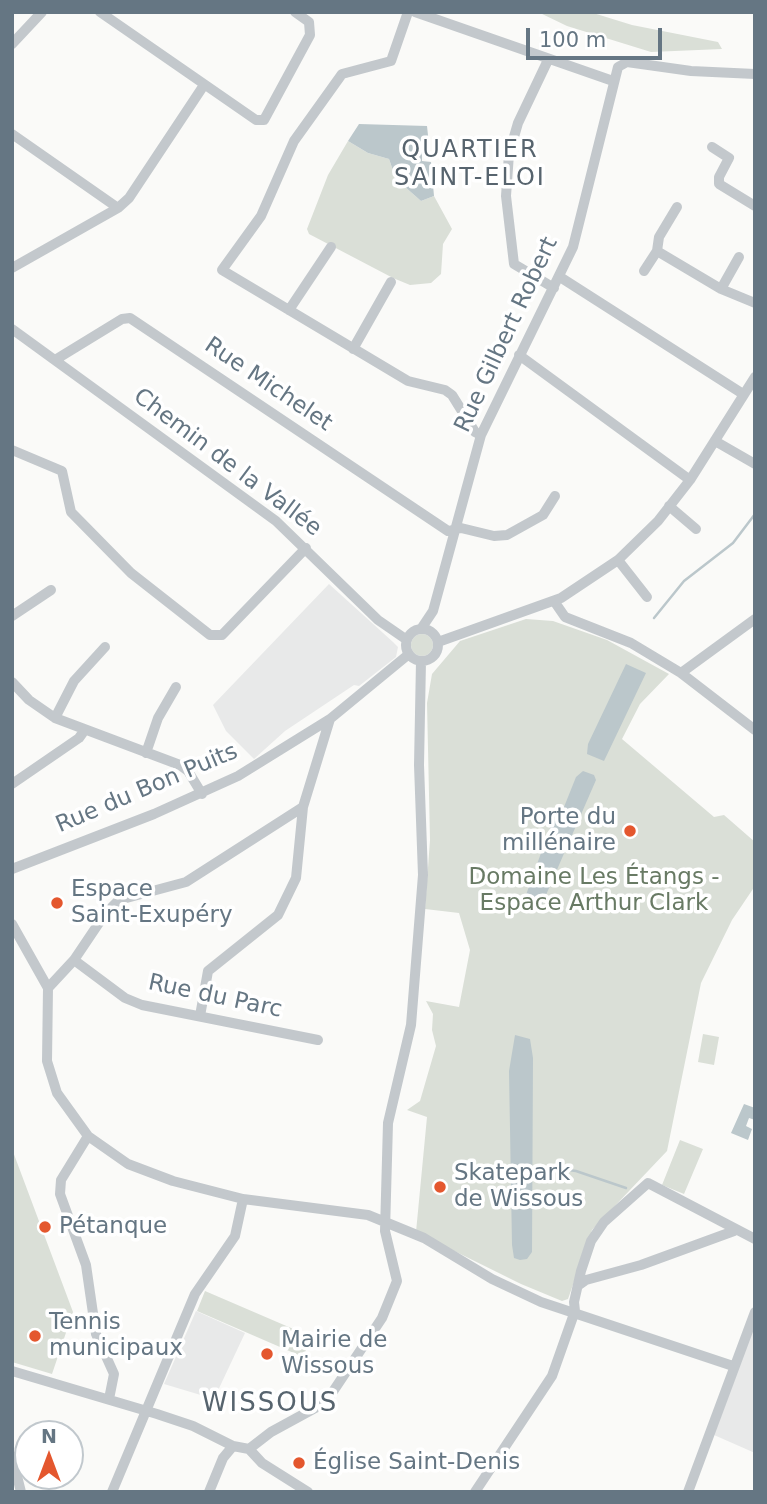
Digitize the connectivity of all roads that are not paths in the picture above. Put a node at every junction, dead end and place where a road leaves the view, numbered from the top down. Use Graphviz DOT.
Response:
graph roads {
  1 [pos="42,12"];
  2 [pos="100,12"];
  3 [pos="295,12"];
  4 [pos="408,12"];
  5 [pos="415,12"];
  6 [pos="12,44"];
  7 [pos="548,60"];
  8 [pos="755,74"];
  9 [pos="613,81"];
  10 [pos="205,85"];
  11 [pos="12,134"];
  12 [pos="712,146"];
  13 [pos="755,206"];
  14 [pos="677,207"];
  15 [pos="118,208"];
  16 [pos="331,247"];
  17 [pos="657,251"];
  18 [pos="739,257"];
  19 [pos="12,268"];
  20 [pos="644,271"];
  21 [pos="391,282"];
  22 [pos="557,283"];
  23 [pos="721,289"];
  24 [pos="755,303"];
  25 [pos="289,310"];
  26 [pos="12,330"];
  27 [pos="353,349"];
  28 [pos="519,355"];
  29 [pos="55,360"];
  30 [pos="755,377"];
  31 [pos="743,394"];
  32 [pos="481,435"];
  33 [pos="715,441"];
  34 [pos="12,450"];
  35 [pos="755,464"];
  36 [pos="690,480"];
  37 [pos="555,496"];
  38 [pos="669,506"];
  39 [pos="696,529"];
  40 [pos="455,530"];
  41 [pos="306,548"];
  42 [pos="618,560"];
  43 [pos="51,590"];
  44 [pos="647,597"];
  45 [pos="554,601"];
  46 [pos="12,616"];
  47 [pos="755,619"];
  48 [pos="421,629"];
  49 [pos="407,640"];
  50 [pos="438,642"];
  51 [pos="105,647"];
  52 [pos="409,654"];
  53 [pos="421,661"];
  54 [pos="681,673"];
  55 [pos="12,682"];
  56 [pos="176,687"];
  57 [pos="55,718"];
  58 [pos="330,719"];
  59 [pos="755,730"];
  60 [pos="84,731"];
  61 [pos="146,753"];
  62 [pos="12,784"];
  63 [pos="202,794"];
  64 [pos="303,807"];
  65 [pos="12,869"];
  66 [pos="12,924"];
  67 [pos="74,960"];
  68 [pos="48,988"];
  69 [pos="200,1016"];
  70 [pos="318,1040"];
  71 [pos="88,1136"];
  72 [pos="243,1199"];
  73 [pos="386,1223"];
  74 [pos="734,1230"];
  75 [pos="755,1240"];
  76 [pos="579,1285"];
  77 [pos="575,1311"];
  78 [pos="755,1312"];
  79 [pos="733,1366"];
  80 [pos="12,1371"];
  81 [pos="109,1399"];
  82 [pos="144,1410"];
  83 [pos="233,1446"];
  84 [pos="249,1449"];
  85 [pos="12,1456"];
  86 [pos="21,1492"];
  87 [pos="112,1492"];
  88 [pos="209,1492"];
  89 [pos="308,1492"];
  90 [pos="475,1492"];
  91 [pos="688,1492"];
  1 -- 6 [label="street"];
  2 -- 10 [label="street"];
  3 -- 10 [label="street"];
  4 -- 25 [label="street"];
  5 -- 7 [label="street"];
  7 -- 9 [label="street"];
  7 -- 22 [label="street"];
  8 -- 9 [label="street"];
  9 -- 22 [label="street, Rue Gilbert Robert"];
  10 -- 15 [label="street"];
  11 -- 15 [label="street"];
  12 -- 13 [label="street"];
  14 -- 17 [label="street"];
  15 -- 19 [label="street"];
  16 -- 25 [label="street"];
  17 -- 20 [label="street"];
  17 -- 23 [label="street"];
  18 -- 23 [label="street"];
  21 -- 27 [label="street"];
  22 -- 28 [label="street, Rue Gilbert Robert"];
  22 -- 31 [label="street"];
  23 -- 24 [label="street"];
  25 -- 27 [label="street"];
  26 -- 29 [label="street, Chemin de la Vallée"];
  27 -- 32 [label="street"];
  28 -- 32 [label="street, Rue Gilbert Robert"];
  28 -- 36 [label="street"];
  29 -- 40 [label="street, Rue Michelet"];
  29 -- 41 [label="street, Chemin de la Vallée"];
  30 -- 31 [label="street"];
  31 -- 33 [label="street"];
  32 -- 40 [label="street, Rue Gilbert Robert"];
  33 -- 35 [label="street"];
  33 -- 36 [label="street"];
  34 -- 41 [label="street"];
  36 -- 38 [label="street"];
  37 -- 40 [label="street"];
  38 -- 39 [label="street"];
  38 -- 42 [label="street"];
  40 -- 48 [label="street, Rue Gilbert Robert"];
  41 -- 49 [label="street, Chemin de la Vallée"];
  42 -- 44 [label="street"];
  42 -- 45 [label="street"];
  43 -- 46 [label="street"];
  45 -- 50 [label="street"];
  45 -- 54 [label="street"];
  47 -- 54 [label="street"];
  48 -- 49 [label="street"];
  48 -- 50 [label="street"];
  49 -- 52 [label="street"];
  50 -- 53 [label="street"];
  51 -- 57 [label="street"];
  52 -- 53 [label="street"];
  52 -- 58 [label="street, Rue du Bon Puits"];
  53 -- 73 [label="street"];
  54 -- 59 [label="street"];
  55 -- 57 [label="street"];
  56 -- 61 [label="street"];
  57 -- 60 [label="street"];
  58 -- 63 [label="street, Rue du Bon Puits"];
  58 -- 64 [label="street"];
  60 -- 61 [label="street"];
  60 -- 62 [label="street"];
  61 -- 63 [label="street"];
  63 -- 65 [label="street, Rue du Bon Puits"];
  64 -- 67 [label="street"];
  64 -- 69 [label="street"];
  66 -- 68 [label="street"];
  67 -- 68 [label="street"];
  67 -- 69 [label="street, Rue du Parc"];
  68 -- 71 [label="street"];
  69 -- 70 [label="street, Rue du Parc"];
  71 -- 72 [label="street"];
  71 -- 81 [label="street"];
  72 -- 73 [label="street"];
  72 -- 82 [label="street"];
  73 -- 77 [label="street"];
  73 -- 84 [label="street"];
  74 -- 75 [label="street"];
  74 -- 76 [label="street"];
  74 -- 76 [label="street"];
  76 -- 77 [label="street"];
  77 -- 79 [label="street"];
  77 -- 90 [label="street"];
  78 -- 79 [label="street"];
  79 -- 91 [label="street"];
  80 -- 81 [label="street"];
  81 -- 82 [label="street"];
  82 -- 83 [label="street"];
  82 -- 87 [label="street"];
  83 -- 84 [label="street"];
  83 -- 88 [label="street"];
  84 -- 89 [label="street"];
  85 -- 86 [label="street"];
}
